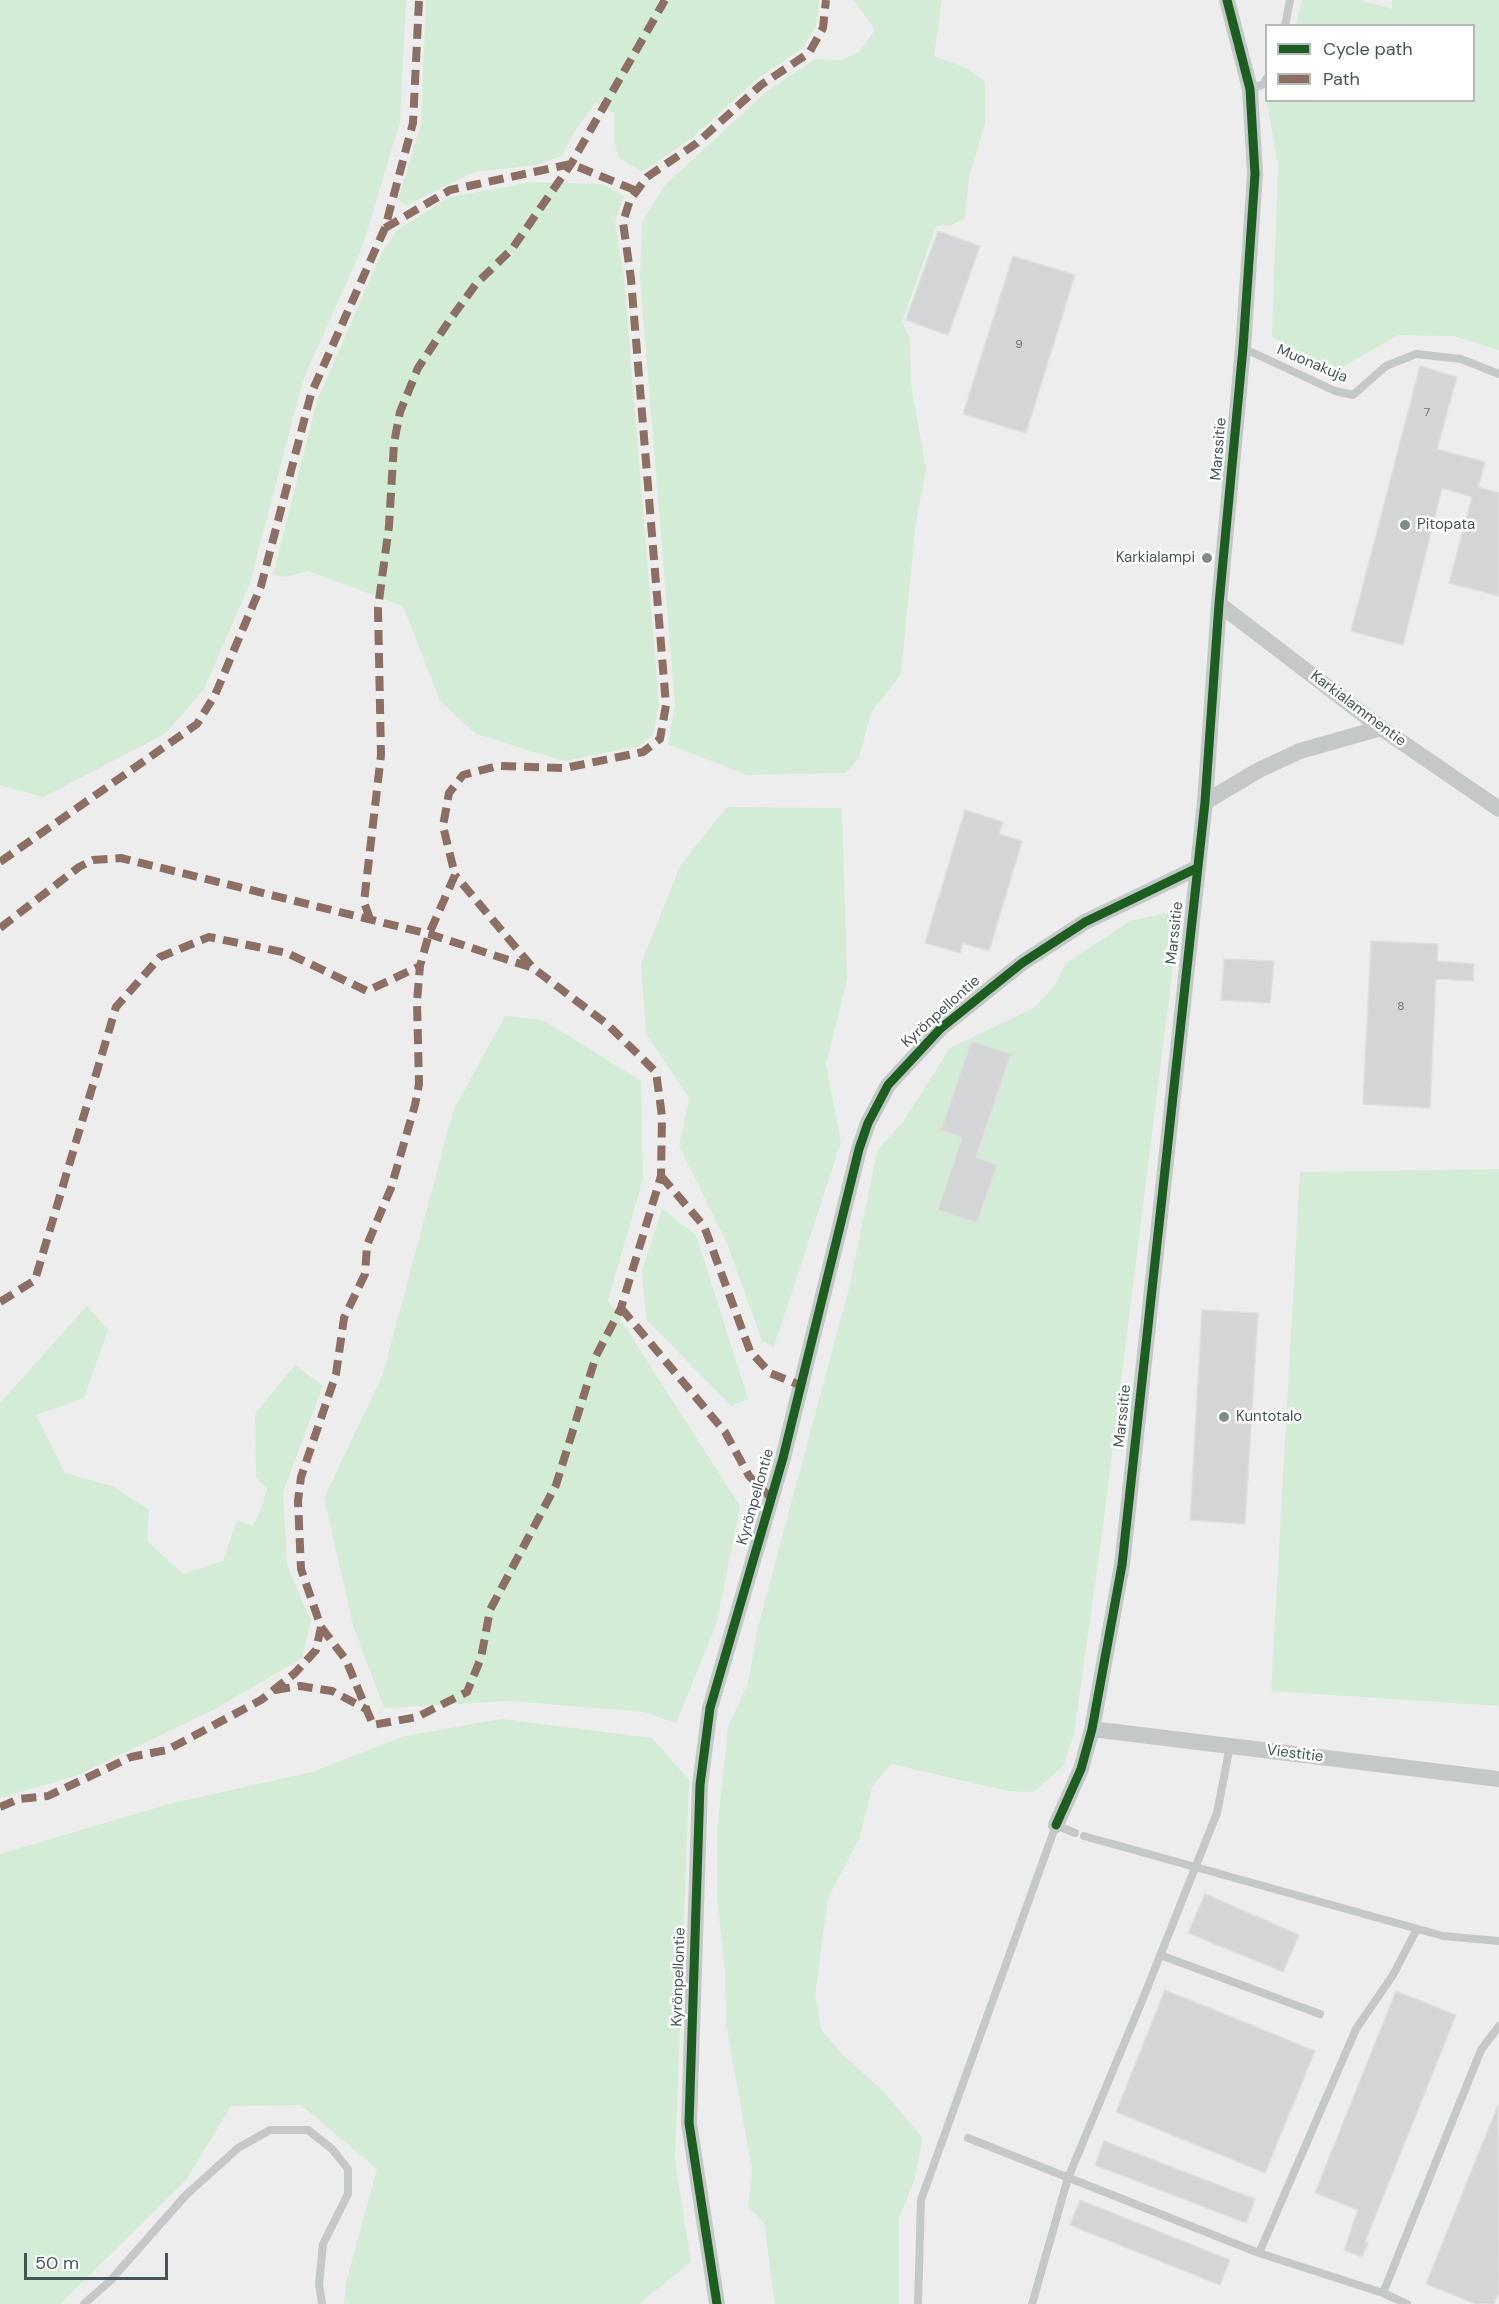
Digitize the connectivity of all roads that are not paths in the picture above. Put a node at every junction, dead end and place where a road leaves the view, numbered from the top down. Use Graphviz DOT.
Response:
graph roads {
  1 [pos="1227,0"];
  2 [pos="1290,0"];
  3 [pos="1285,24"];
  4 [pos="1265,82"];
  5 [pos="1250,89"];
  6 [pos="1243,348"];
  7 [pos="1499,374"];
  8 [pos="1219,604"];
  9 [pos="1381,728"];
  10 [pos="1205,802"];
  11 [pos="1499,809"];
  12 [pos="1197,868"];
  13 [pos="1092,1729"];
  14 [pos="1230,1746"];
  15 [pos="1499,1779"];
  16 [pos="1056,1826"];
  17 [pos="1196,1866"];
  18 [pos="1417,1929"];
  19 [pos="1499,1941"];
  20 [pos="1160,1955"];
  21 [pos="1320,2014"];
  22 [pos="1499,2026"];
  23 [pos="968,2138"];
  24 [pos="1068,2178"];
  25 [pos="1258,2253"];
  26 [pos="1383,2293"];
  27 [pos="84,2304"];
  28 [pos="322,2304"];
  29 [pos="717,2304"];
  30 [pos="918,2304"];
  31 [pos="1032,2304"];
  32 [pos="1407,2304"];
  1 -- 5 [label="street, Marssitie"];
  2 -- 3 [label="lane"];
  4 -- 5 [label="lane"];
  5 -- 6 [label="street, Marssitie"];
  6 -- 7 [label="lane, Muonakuja"];
  6 -- 8 [label="street, Marssitie"];
  8 -- 9 [label="street, Karkialammentie"];
  8 -- 10 [label="street, Marssitie"];
  9 -- 10 [label="street"];
  9 -- 11 [label="street, Karkialammentie"];
  10 -- 12 [label="street, Marssitie"];
  12 -- 13 [label="street, Marssitie"];
  12 -- 29 [label="street, Kyrönpellontie"];
  13 -- 14 [label="street, Viestitie"];
  13 -- 16 [label="street, Marssitie"];
  14 -- 15 [label="street, Viestitie"];
  14 -- 17 [label="lane"];
  16 -- 17 [label="lane"];
  16 -- 30 [label="lane"];
  17 -- 18 [label="lane"];
  17 -- 20 [label="lane"];
  18 -- 19 [label="lane"];
  18 -- 25 [label="lane"];
  20 -- 21 [label="lane"];
  20 -- 24 [label="lane"];
  22 -- 26 [label="lane"];
  23 -- 24 [label="lane"];
  24 -- 25 [label="lane"];
  24 -- 31 [label="lane"];
  25 -- 26 [label="lane"];
  26 -- 32 [label="lane"];
  27 -- 28 [label="lane"];
}
